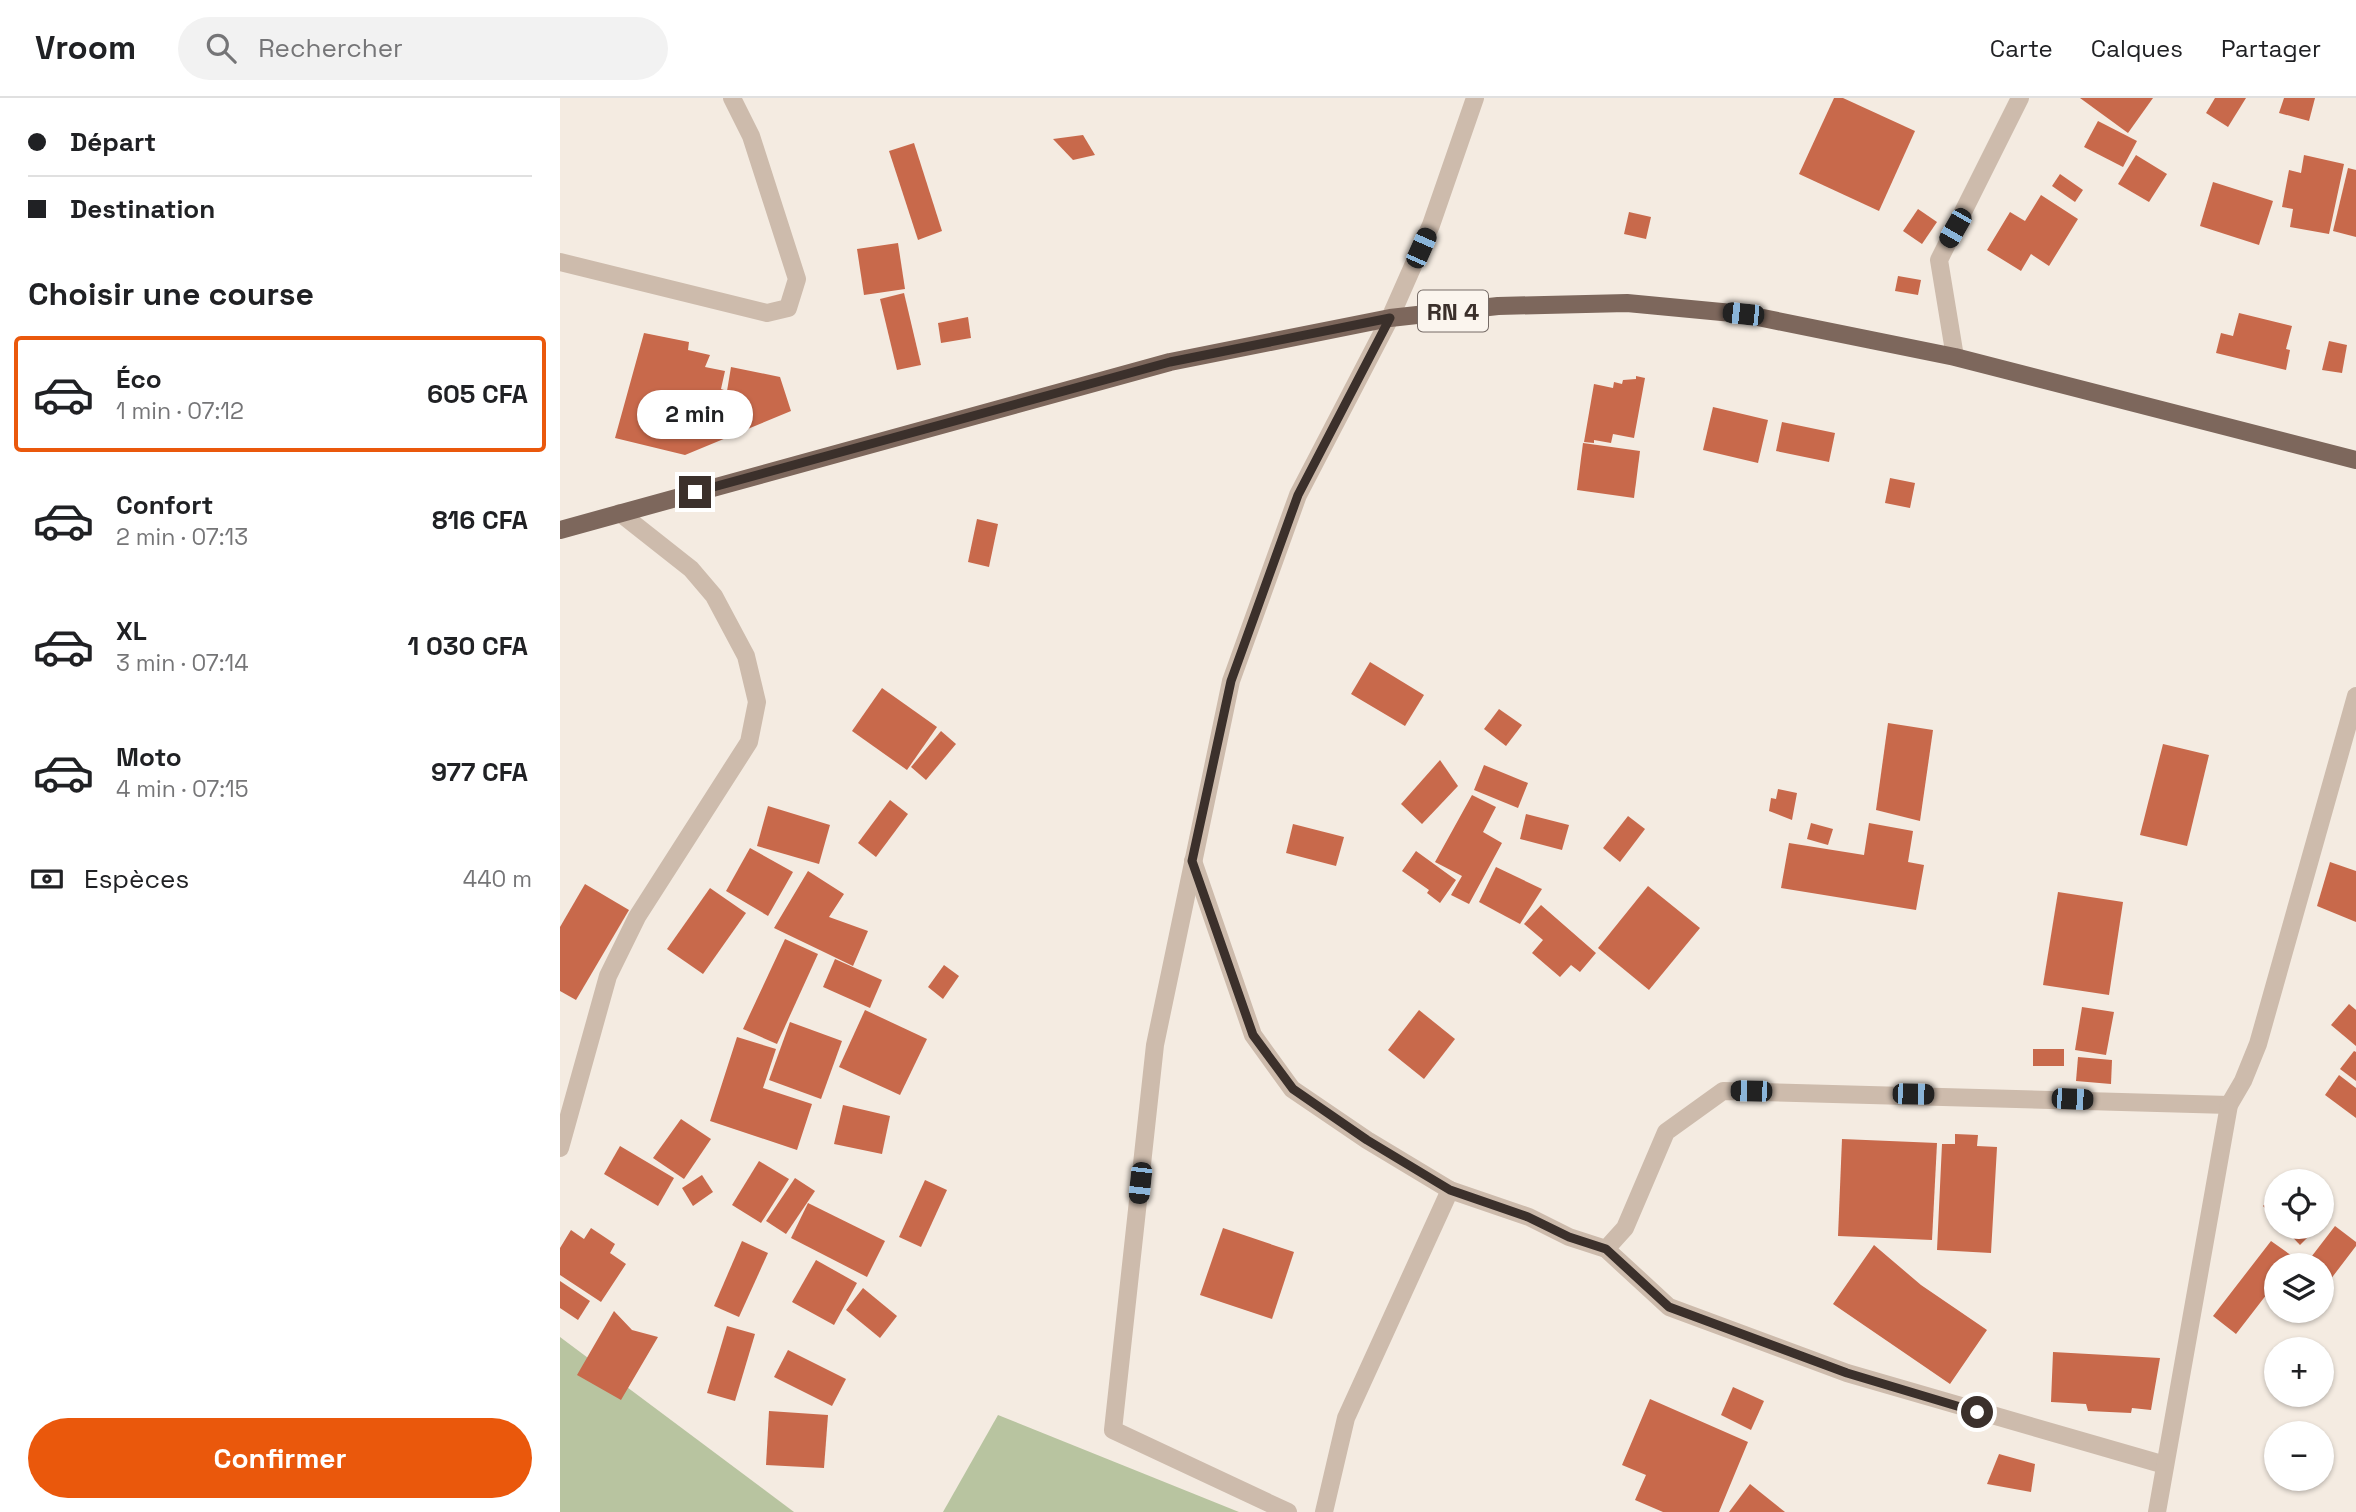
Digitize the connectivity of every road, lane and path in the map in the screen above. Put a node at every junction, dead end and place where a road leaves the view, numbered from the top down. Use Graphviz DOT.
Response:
graph roads {
  1 [pos="732,98"];
  2 [pos="1475,98"];
  3 [pos="2020,98"];
  4 [pos="560,262"];
  5 [pos="1390,318"];
  6 [pos="1955,357"];
  7 [pos="2356,460"];
  8 [pos="620,513"];
  9 [pos="560,530"];
  10 [pos="2356,695"];
  11 [pos="1192,861"];
  12 [pos="2229,1105"];
  13 [pos="560,1148"];
  14 [pos="1450,1190"];
  15 [pos="1606,1249"];
  16 [pos="2165,1465"];
  17 [pos="1287,1512"];
  18 [pos="1324,1512"];
  19 [pos="2157,1512"];
  1 -- 4 [label="street"];
  2 -- 5 [label="street"];
  3 -- 6 [label="street"];
  5 -- 6 [label="main road, RN 4"];
  5 -- 8 [label="main road, RN 4"];
  5 -- 11 [label="street"];
  6 -- 7 [label="main road, RN 4"];
  8 -- 9 [label="main road, RN 4"];
  8 -- 13 [label="street"];
  10 -- 12 [label="street"];
  11 -- 14 [label="street"];
  11 -- 17 [label="street"];
  12 -- 15 [label="street"];
  12 -- 16 [label="street"];
  14 -- 15 [label="street"];
  14 -- 18 [label="street"];
  15 -- 16 [label="street"];
  16 -- 19 [label="street"];
}
